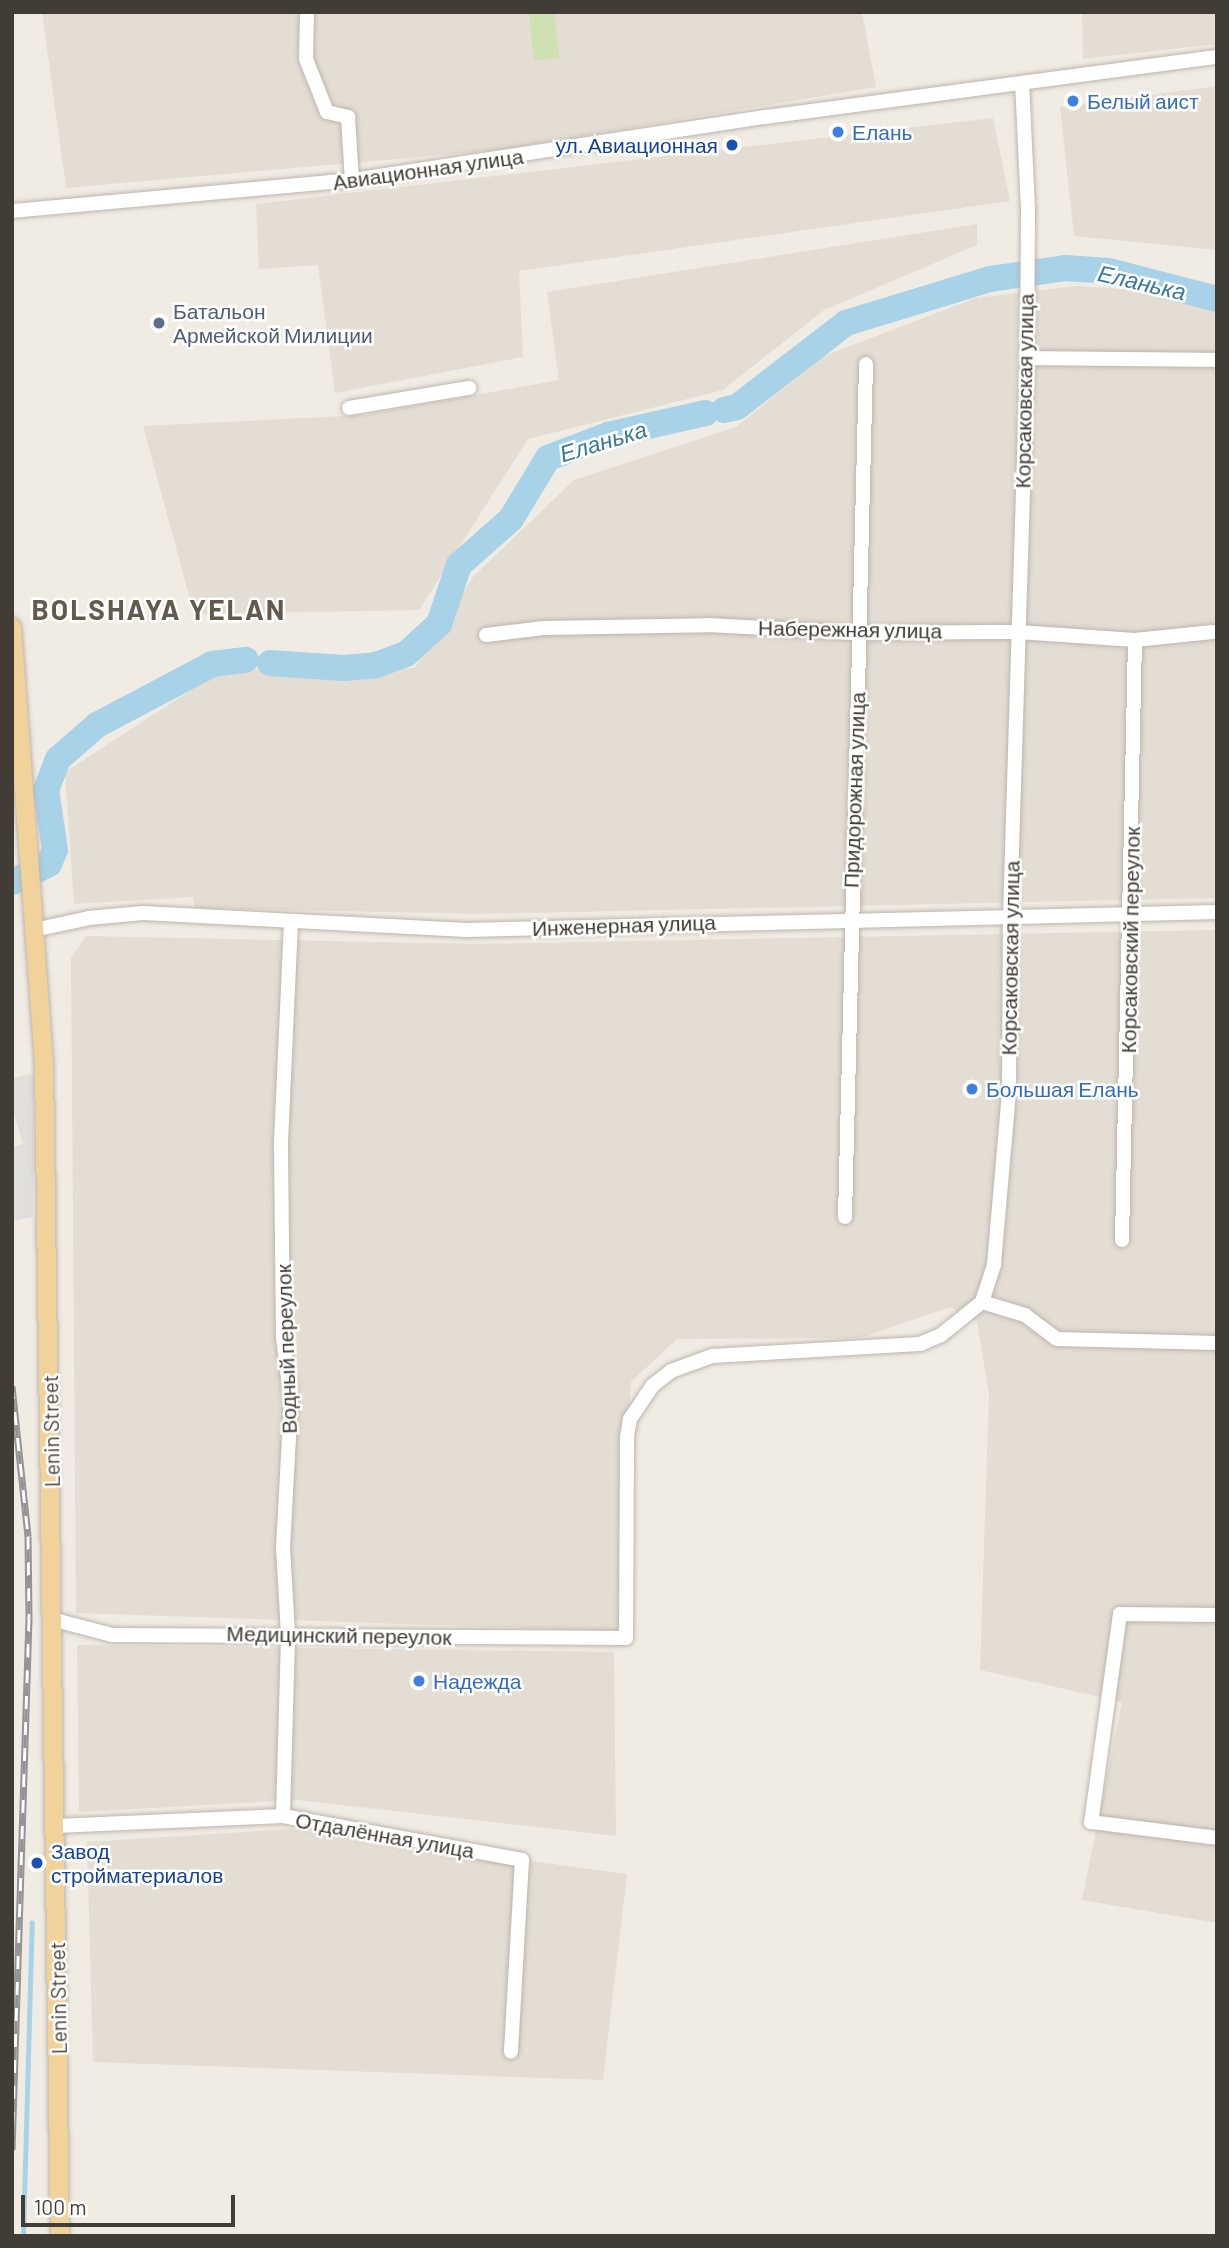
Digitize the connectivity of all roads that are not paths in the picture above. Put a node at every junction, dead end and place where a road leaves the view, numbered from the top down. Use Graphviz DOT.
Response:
graph roads {
  1 [pos="307,12"];
  2 [pos="1217,57"];
  3 [pos="1022,84"];
  4 [pos="352,180"];
  5 [pos="12,211"];
  6 [pos="1027,358"];
  7 [pos="1217,360"];
  8 [pos="866,364"];
  9 [pos="469,388"];
  10 [pos="349,408"];
  11 [pos="12,627"];
  12 [pos="1018,632"];
  13 [pos="1213,632"];
  14 [pos="858,633"];
  15 [pos="486,635"];
  16 [pos="1135,640"];
  17 [pos="1217,912"];
  18 [pos="1010,916"];
  19 [pos="1132,916"];
  20 [pos="849,922"];
  21 [pos="291,923"];
  22 [pos="34,930"];
  23 [pos="845,1217"];
  24 [pos="1122,1240"];
  25 [pos="982,1302"];
  26 [pos="1217,1343"];
  27 [pos="1217,1615"];
  28 [pos="54,1619"];
  29 [pos="288,1634"];
  30 [pos="283,1816"];
  31 [pos="56,1826"];
  32 [pos="1217,1838"];
  33 [pos="512,2052"];
  34 [pos="60,2236"];
  1 -- 4 [label="street"];
  2 -- 3 [label="street, Авиационная улица"];
  3 -- 4 [label="street, Авиационная улица"];
  3 -- 6 [label="street, Корсаковская улица"];
  4 -- 5 [label="street, Авиационная улица"];
  6 -- 7 [label="street"];
  6 -- 12 [label="street, Корсаковская улица"];
  8 -- 14 [label="street, Придорожная улица"];
  9 -- 10 [label="street"];
  11 -- 22 [label="main road, Lenin Street"];
  12 -- 14 [label="street, Набережная улица"];
  12 -- 16 [label="street, Набережная улица"];
  12 -- 18 [label="street, Корсаковская улица"];
  13 -- 16 [label="street, Набережная улица"];
  14 -- 15 [label="street, Набережная улица"];
  14 -- 20 [label="street, Придорожная улица"];
  16 -- 19 [label="street, Корсаковский переулок"];
  17 -- 19 [label="street, Инженерная улица"];
  18 -- 19 [label="street, Инженерная улица"];
  18 -- 20 [label="street, Инженерная улица"];
  18 -- 25 [label="street, Корсаковская улица"];
  19 -- 24 [label="street, Корсаковский переулок"];
  20 -- 21 [label="street, Инженерная улица"];
  20 -- 23 [label="street, Придорожная улица"];
  21 -- 22 [label="street, Инженерная улица"];
  21 -- 29 [label="street, Водный переулок"];
  22 -- 28 [label="main road, Lenin Street"];
  25 -- 26 [label="street"];
  25 -- 29 [label="street, Медицинский переулок"];
  27 -- 32 [label="street"];
  28 -- 29 [label="street, Медицинский переулок"];
  28 -- 31 [label="main road, Lenin Street"];
  29 -- 30 [label="street, Водный переулок"];
  30 -- 31 [label="street, Отдалённая улица"];
  30 -- 33 [label="street, Отдалённая улица"];
  31 -- 34 [label="main road, Lenin Street"];
}
